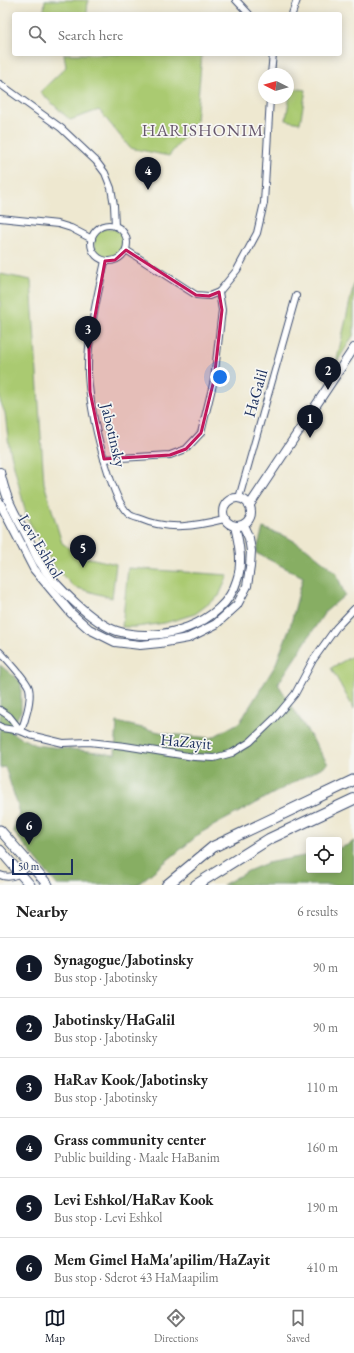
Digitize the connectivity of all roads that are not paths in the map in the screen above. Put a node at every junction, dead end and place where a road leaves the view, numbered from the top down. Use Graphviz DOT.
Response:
graph roads {
  1 [pos="236,0"];
  2 [pos="297,0"];
  3 [pos="247,12"];
  4 [pos="293,12"];
  5 [pos="273,56"];
  6 [pos="272,68"];
  7 [pos="0,84"];
  8 [pos="270,104"];
  9 [pos="0,218"];
  10 [pos="115,226"];
  11 [pos="92,239"];
  12 [pos="126,250"];
  13 [pos="105,261"];
  14 [pos="219,292"];
  15 [pos="296,296"];
  16 [pos="354,348"];
  17 [pos="104,460"];
  18 [pos="0,472"];
  19 [pos="239,498"];
  20 [pos="0,504"];
  21 [pos="249,506"];
  22 [pos="224,519"];
  23 [pos="239,525"];
  24 [pos="354,609"];
  25 [pos="0,652"];
  26 [pos="0,710"];
  27 [pos="0,726"];
  28 [pos="22,731"];
  29 [pos="354,780"];
  30 [pos="354,798"];
  31 [pos="0,830"];
  32 [pos="0,850"];
  33 [pos="30,865"];
  34 [pos="20,873"];
  35 [pos="0,875"];
  36 [pos="30,885"];
  37 [pos="48,885"];
  38 [pos="168,885"];
  39 [pos="196,885"];
  1 -- 3 [label="street"];
  2 -- 4 [label="street"];
  5 -- 6 [label="street"];
  7 -- 10 [label="street"];
  8 -- 14 [label="street"];
  9 -- 11 [label="street"];
  10 -- 11 [label="street"];
  10 -- 12 [label="street"];
  11 -- 13 [label="street"];
  12 -- 13 [label="street"];
  12 -- 14 [label="street"];
  13 -- 17 [label="street, Jabotinsky"];
  14 -- 17 [label="street"];
  15 -- 19 [label="street, HaGalil"];
  16 -- 21 [label="street"];
  17 -- 22 [label="street, Jabotinsky"];
  18 -- 23 [label="street, Levi Eshkol"];
  19 -- 21 [label="street"];
  19 -- 22 [label="street"];
  20 -- 23 [label="street, Levi Eshkol"];
  21 -- 23 [label="street"];
  22 -- 23 [label="street"];
  24 -- 28 [label="street, HaZayit"];
  25 -- 28 [label="street"];
  26 -- 28 [label="street, HaZayit"];
  27 -- 28 [label="street, HaZayit"];
  29 -- 38 [label="highway"];
  30 -- 39 [label="highway"];
  31 -- 33 [label="main road"];
  32 -- 34 [label="main road"];
  33 -- 34 [label="street"];
  33 -- 37 [label="main road"];
  34 -- 35 [label="street"];
  34 -- 36 [label="main road"];
}
